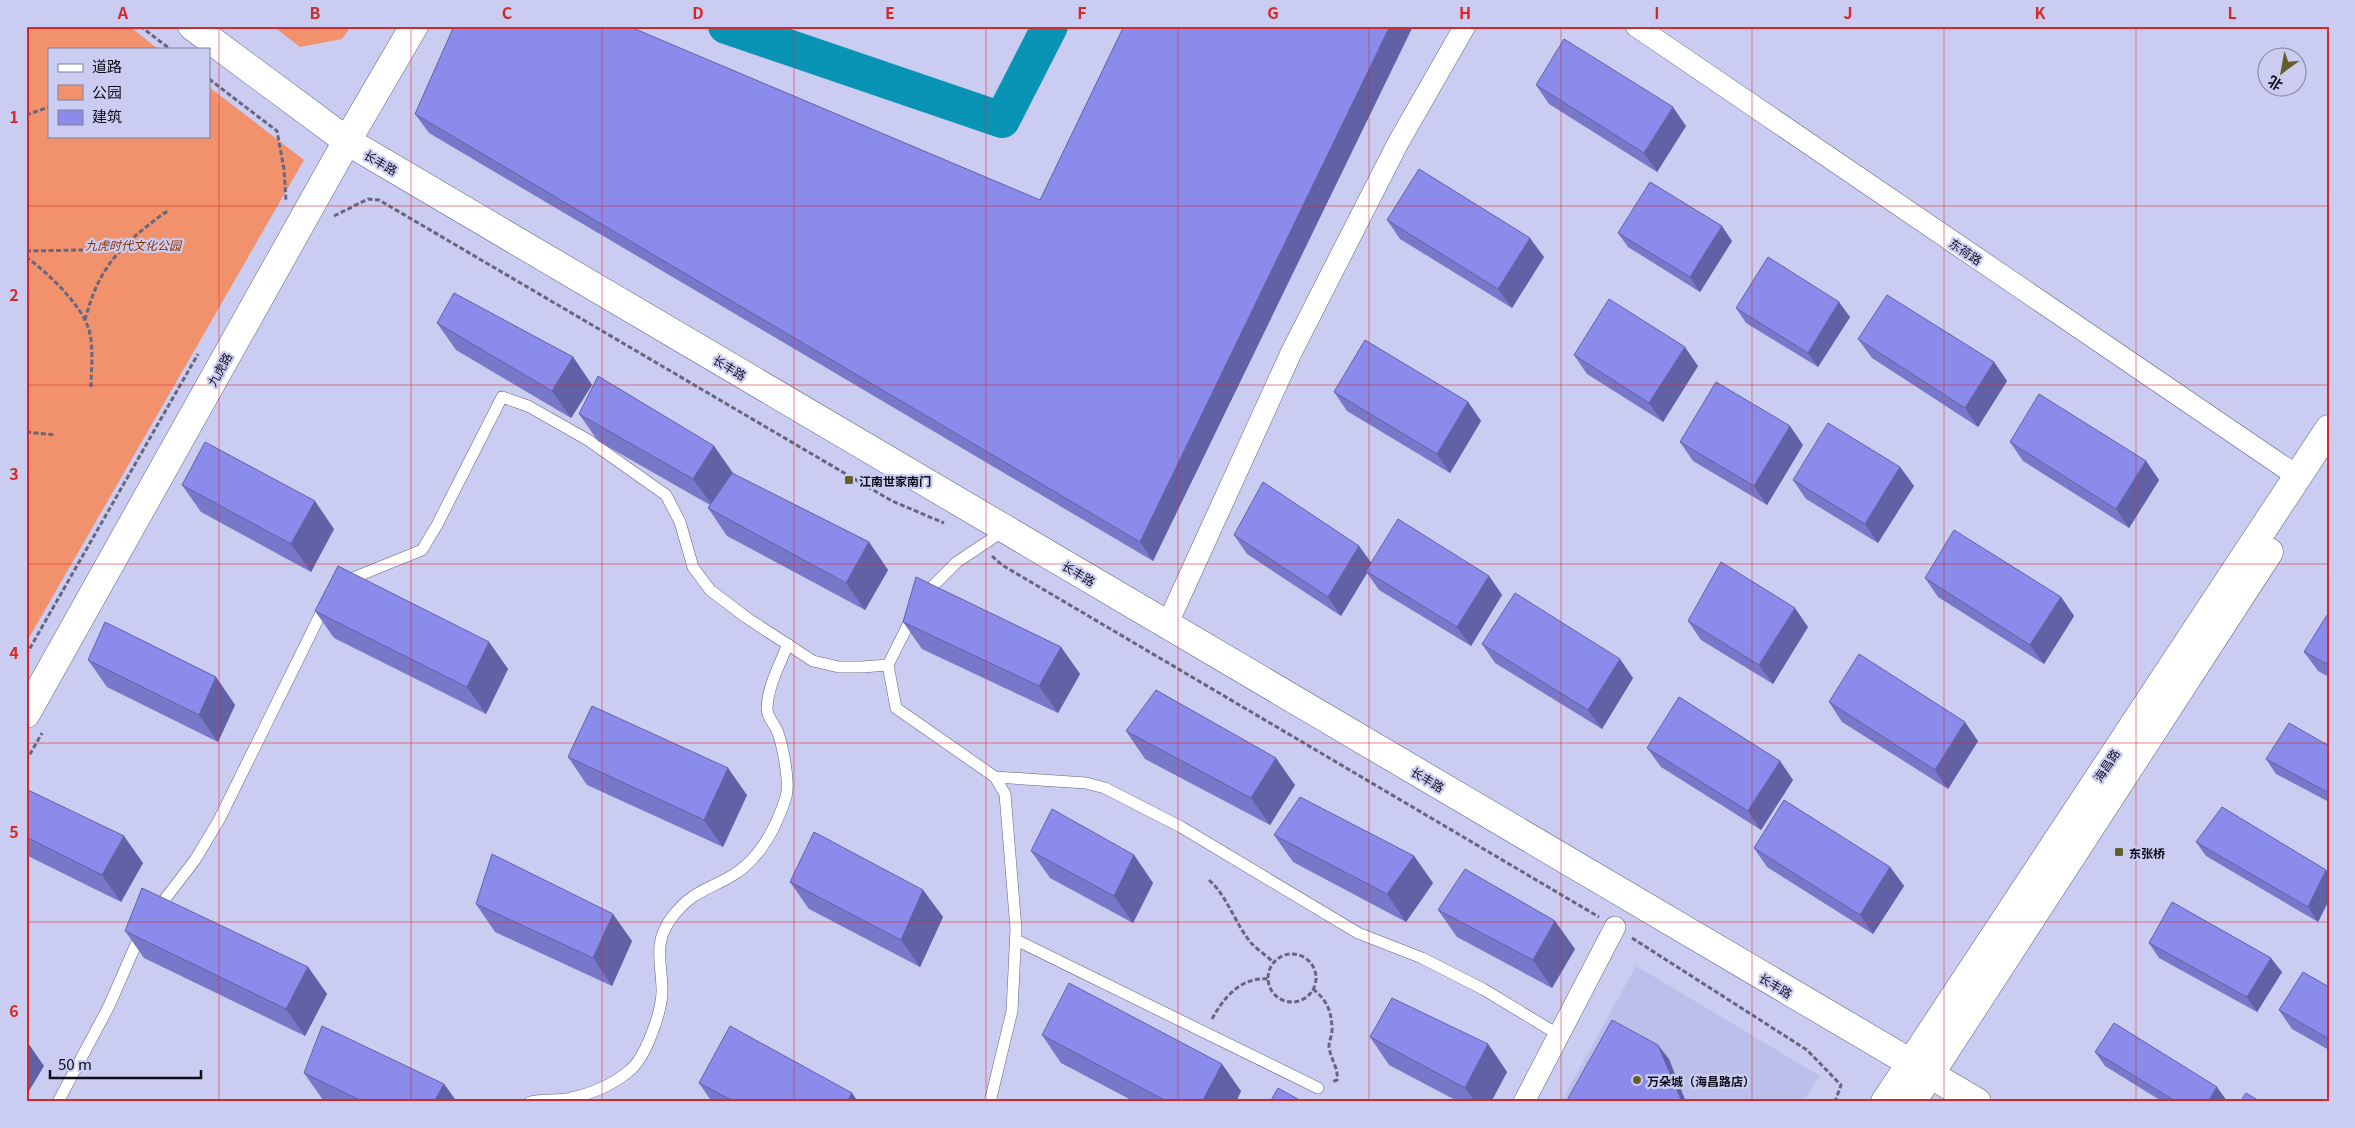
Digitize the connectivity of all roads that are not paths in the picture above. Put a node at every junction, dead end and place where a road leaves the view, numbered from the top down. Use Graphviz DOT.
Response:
graph roads {
  1 [pos="192,26"];
  2 [pos="414,26"];
  3 [pos="1465,26"];
  4 [pos="1636,26"];
  5 [pos="347,141"];
  6 [pos="2329,429"];
  7 [pos="2329,461"];
  8 [pos="2297,476"];
  9 [pos="1005,530"];
  10 [pos="1167,625"];
  11 [pos="788,644"];
  12 [pos="888,664"];
  13 [pos="36,720"];
  14 [pos="995,776"];
  15 [pos="1615,927"];
  16 [pos="1016,940"];
  17 [pos="1559,1035"];
  18 [pos="1920,1069"];
  19 [pos="1318,1088"];
  20 [pos="58,1102"];
  21 [pos="530,1102"];
  22 [pos="991,1102"];
  23 [pos="1524,1102"];
  24 [pos="1885,1102"];
  25 [pos="1912,1102"];
  26 [pos="1977,1102"];
  1 -- 5 [label="street, 长丰路"];
  2 -- 5 [label="street, 九虎路"];
  3 -- 10 [label="street"];
  4 -- 8 [label="street, 东荷路"];
  5 -- 9 [label="street, 长丰路"];
  5 -- 13 [label="street, 九虎路"];
  6 -- 8 [label="street, 海昌路"];
  7 -- 18 [label="street, 海昌路"];
  8 -- 18 [label="street, 海昌路"];
  9 -- 10 [label="street, 长丰路"];
  9 -- 12 [label="lane"];
  10 -- 18 [label="street, 长丰路"];
  11 -- 12 [label="lane"];
  11 -- 20 [label="lane"];
  11 -- 21 [label="lane"];
  12 -- 14 [label="lane"];
  14 -- 16 [label="lane"];
  14 -- 17 [label="lane"];
  15 -- 17 [label="street"];
  16 -- 19 [label="lane"];
  16 -- 22 [label="lane"];
  17 -- 23 [label="street"];
  18 -- 24 [label="street, 海昌路"];
  18 -- 25 [label="street, 海昌路"];
  18 -- 26 [label="street, 长丰路"];
}
